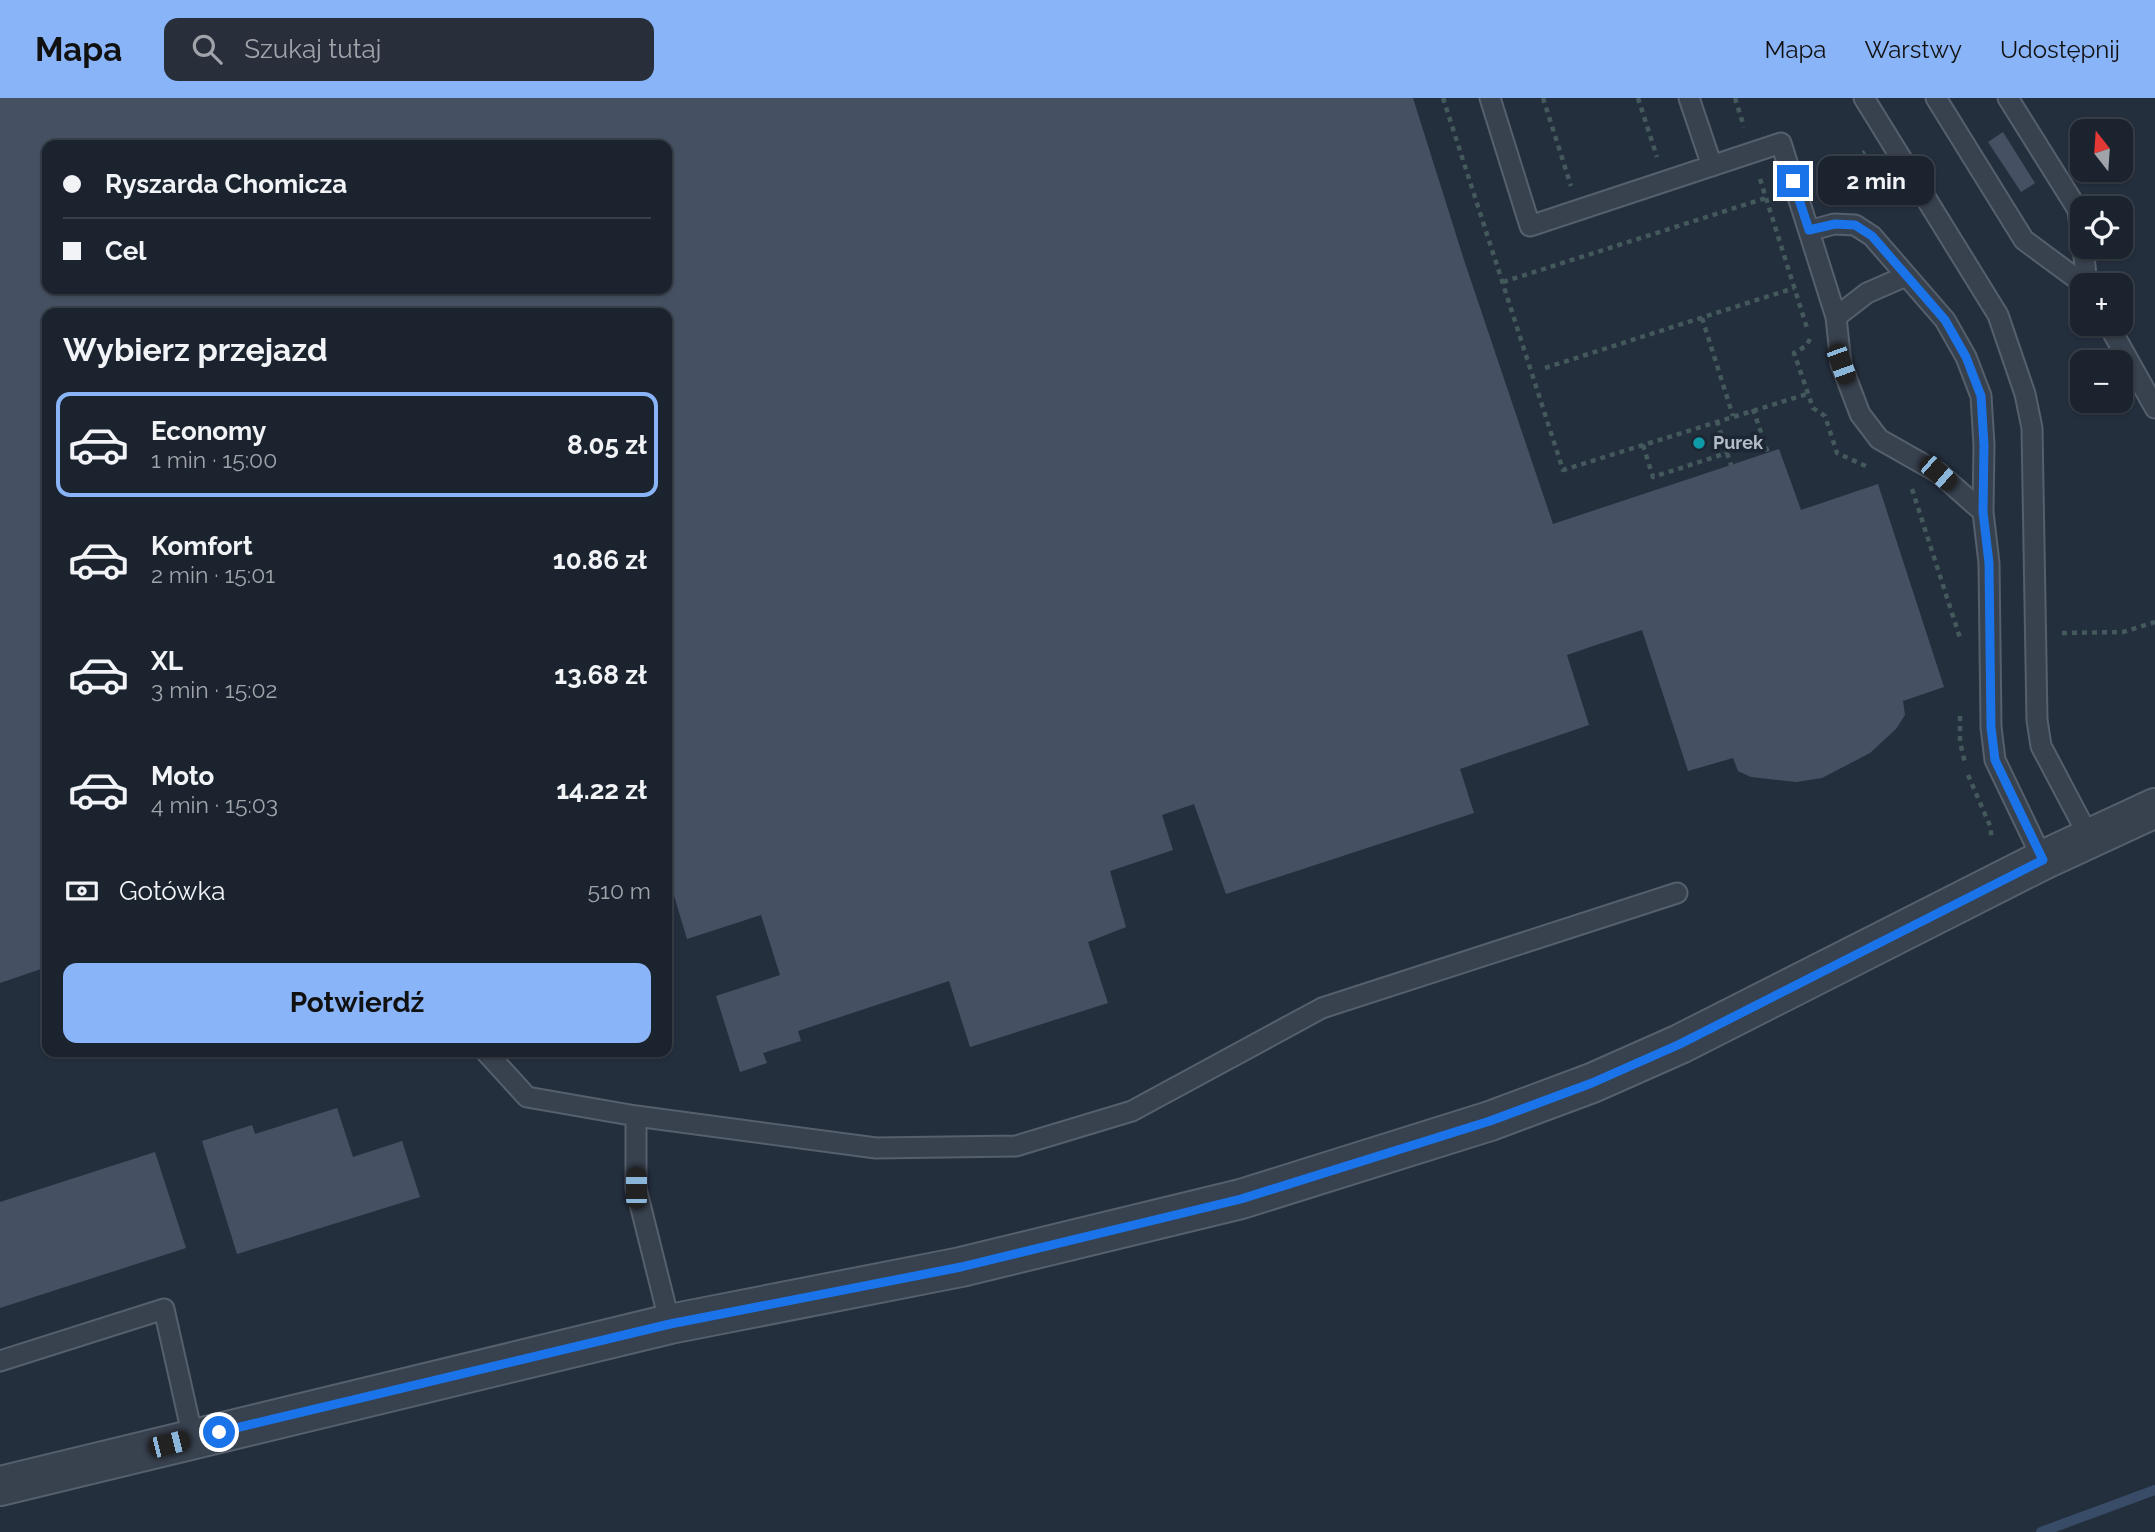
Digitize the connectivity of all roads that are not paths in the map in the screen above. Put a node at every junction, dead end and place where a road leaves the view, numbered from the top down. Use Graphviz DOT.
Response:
graph roads {
  1 [pos="1490,98"];
  2 [pos="1689,98"];
  3 [pos="1864,98"];
  4 [pos="1936,98"];
  5 [pos="2008,98"];
  6 [pos="1712,166"];
  7 [pos="2070,197"];
  8 [pos="1809,230"];
  9 [pos="2070,273"];
  10 [pos="1906,276"];
  11 [pos="1836,317"];
  12 [pos="2115,336"];
  13 [pos="2155,408"];
  14 [pos="1983,512"];
  15 [pos="2155,808"];
  16 [pos="2090,837"];
  17 [pos="2043,860"];
  18 [pos="1677,893"];
  19 [pos="491,1057"];
  20 [pos="636,1116"];
  21 [pos="670,1324"];
  22 [pos="0,1361"];
  23 [pos="193,1438"];
  24 [pos="0,1486"];
  1 -- 6 [label="lane"];
  2 -- 6 [label="lane"];
  3 -- 16 [label="lane"];
  4 -- 9 [label="lane"];
  5 -- 7 [label="lane"];
  6 -- 8 [label="lane"];
  8 -- 10 [label="lane"];
  8 -- 11 [label="lane"];
  10 -- 11 [label="lane"];
  10 -- 14 [label="lane"];
  11 -- 14 [label="lane"];
  12 -- 13 [label="lane"];
  14 -- 17 [label="lane"];
  15 -- 16 [label="street"];
  16 -- 17 [label="street"];
  17 -- 21 [label="street"];
  18 -- 20 [label="lane"];
  19 -- 20 [label="lane"];
  20 -- 21 [label="lane"];
  21 -- 23 [label="street"];
  22 -- 23 [label="lane"];
  23 -- 24 [label="street"];
}
